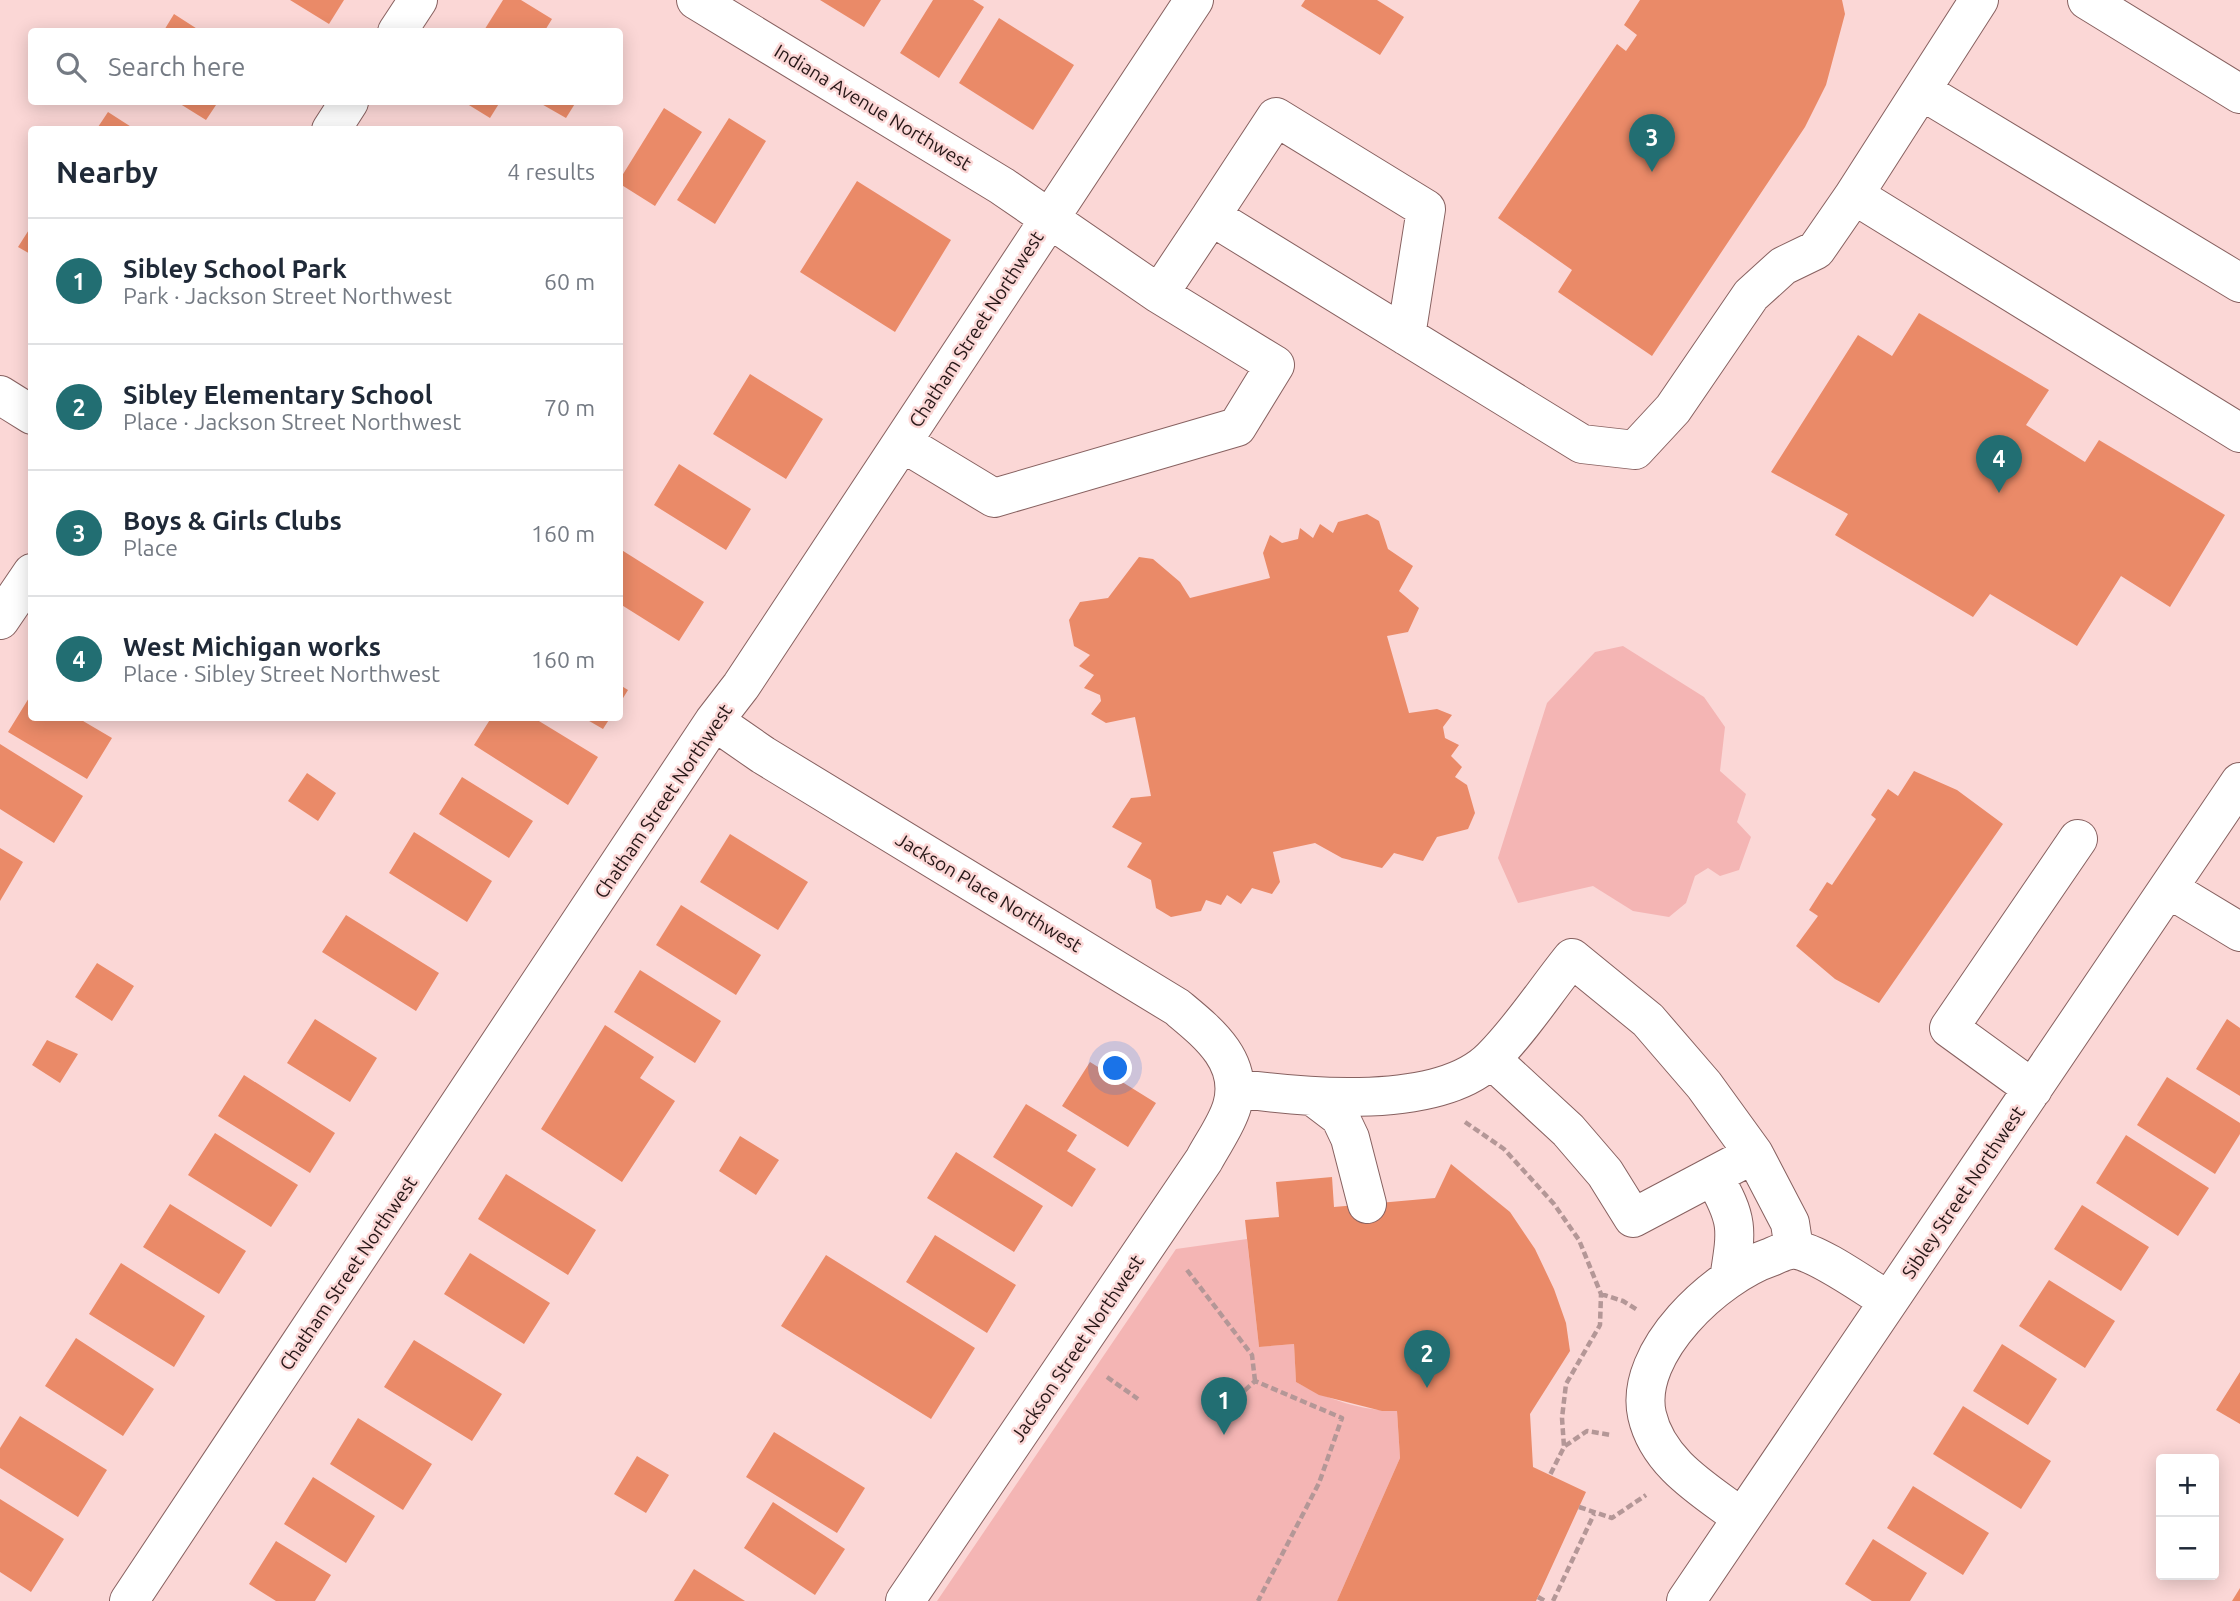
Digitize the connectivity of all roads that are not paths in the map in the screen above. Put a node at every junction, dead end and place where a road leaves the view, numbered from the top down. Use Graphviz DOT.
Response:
graph roads {
  1 [pos="418,0"];
  2 [pos="696,0"];
  3 [pos="1194,0"];
  4 [pos="1979,0"];
  5 [pos="2087,0"];
  6 [pos="400,28"];
  7 [pos="1922,91"];
  8 [pos="2240,94"];
  9 [pos="347,105"];
  10 [pos="334,126"];
  11 [pos="1854,195"];
  12 [pos="1211,216"];
  13 [pos="1049,217"];
  14 [pos="2240,283"];
  15 [pos="1159,294"];
  16 [pos="1406,336"];
  17 [pos="0,395"];
  18 [pos="28,412"];
  19 [pos="2240,433"];
  20 [pos="903,443"];
  21 [pos="28,579"];
  22 [pos="0,620"];
  23 [pos="714,721"];
  24 [pos="2240,782"];
  25 [pos="2078,839"];
  26 [pos="2169,889"];
  27 [pos="2240,932"];
  28 [pos="1491,1059"];
  29 [pos="1235,1088"];
  30 [pos="2032,1089"];
  31 [pos="1315,1098"];
  32 [pos="1754,1154"];
  33 [pos="1713,1176"];
  34 [pos="1367,1204"];
  35 [pos="1794,1249"];
  36 [pos="1729,1279"];
  37 [pos="1889,1301"];
  38 [pos="1742,1518"];
  39 [pos="129,1601"];
  40 [pos="905,1601"];
  41 [pos="1686,1601"];
  1 -- 6 [label="street"];
  2 -- 13 [label="street, Indiana Avenue Northwest"];
  3 -- 13 [label="street, Chatham Street Northwest"];
  4 -- 7 [label="street"];
  5 -- 8 [label="street"];
  7 -- 11 [label="street"];
  7 -- 14 [label="street"];
  9 -- 10 [label="street"];
  11 -- 16 [label="street"];
  11 -- 19 [label="street"];
  12 -- 15 [label="street"];
  12 -- 16 [label="street"];
  12 -- 16 [label="street"];
  13 -- 15 [label="street, Indiana Avenue Northwest"];
  13 -- 20 [label="street, Chatham Street Northwest"];
  15 -- 20 [label="street, Indiana Avenue Northwest"];
  17 -- 18 [label="street"];
  20 -- 23 [label="street, Chatham Street Northwest"];
  21 -- 22 [label="street"];
  23 -- 29 [label="street, Jackson Place Northwest"];
  23 -- 39 [label="street, Chatham Street Northwest"];
  24 -- 26 [label="street, Sibley Street Northwest"];
  25 -- 30 [label="street"];
  26 -- 27 [label="street"];
  26 -- 30 [label="street, Sibley Street Northwest"];
  28 -- 31 [label="street"];
  28 -- 32 [label="street"];
  28 -- 33 [label="street"];
  29 -- 31 [label="street"];
  29 -- 40 [label="street, Jackson Street Northwest"];
  30 -- 37 [label="street, Sibley Street Northwest"];
  31 -- 34 [label="street"];
  32 -- 33 [label="street"];
  32 -- 35 [label="street"];
  33 -- 36 [label="street"];
  35 -- 36 [label="street"];
  35 -- 37 [label="street"];
  36 -- 38 [label="street"];
  37 -- 38 [label="street, Sibley Street Northwest"];
  38 -- 41 [label="street, Sibley Street Northwest"];
}
